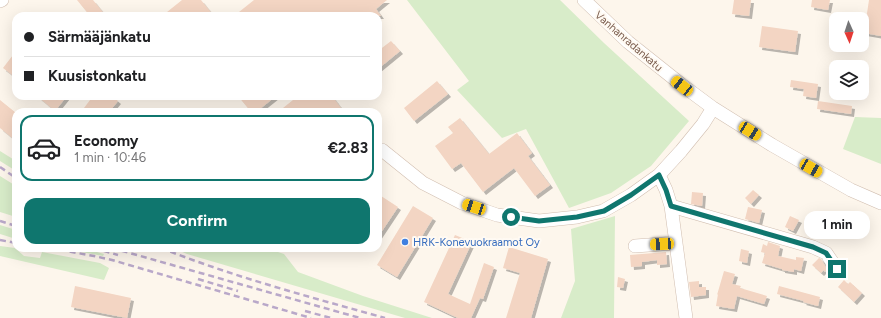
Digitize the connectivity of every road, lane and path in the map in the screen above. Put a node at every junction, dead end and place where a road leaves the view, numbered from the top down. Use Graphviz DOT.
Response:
graph roads {
  1 [pos="584,0"];
  2 [pos="713,108"];
  3 [pos="382,150"];
  4 [pos="659,175"];
  5 [pos="881,203"];
  6 [pos="671,206"];
  7 [pos="676,244"];
  8 [pos="635,246"];
  9 [pos="837,269"];
  10 [pos="686,318"];
  1 -- 2 [label="street, Vanhanradankatu"];
  2 -- 4 [label="street"];
  2 -- 5 [label="street, Vanhanradankatu"];
  3 -- 4 [label="street"];
  4 -- 6 [label="street"];
  6 -- 7 [label="street"];
  6 -- 9 [label="street"];
  7 -- 8 [label="street"];
  7 -- 10 [label="street"];
}
